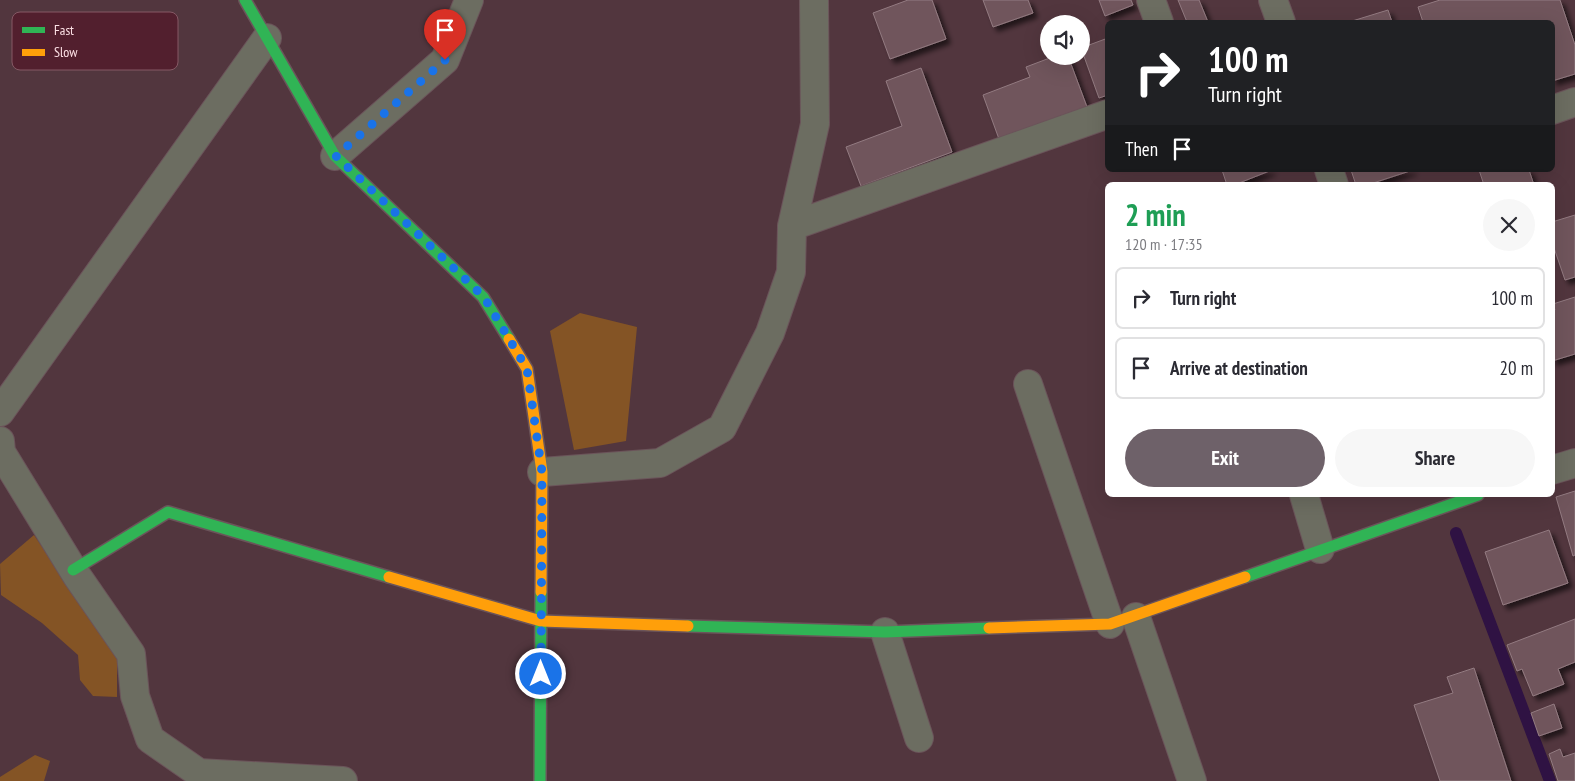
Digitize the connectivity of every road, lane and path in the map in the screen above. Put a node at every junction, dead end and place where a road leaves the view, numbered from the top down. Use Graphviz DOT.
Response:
graph roads {
  1 [pos="245,0"];
  2 [pos="469,0"];
  3 [pos="814,0"];
  4 [pos="1151,0"];
  5 [pos="1273,0"];
  6 [pos="1158,20"];
  7 [pos="1280,20"];
  8 [pos="267,38"];
  9 [pos="1575,102"];
  10 [pos="1555,109"];
  11 [pos="1105,115"];
  12 [pos="336,156"];
  13 [pos="792,226"];
  14 [pos="1028,384"];
  15 [pos="0,412"];
  16 [pos="0,441"];
  17 [pos="1575,463"];
  18 [pos="1555,469"];
  19 [pos="542,472"];
  20 [pos="1305,497"];
  21 [pos="1464,497"];
  22 [pos="1437,501"];
  23 [pos="1320,549"];
  24 [pos="73,570"];
  25 [pos="1136,617"];
  26 [pos="541,621"];
  27 [pos="1110,624"];
  28 [pos="885,632"];
  29 [pos="919,738"];
  30 [pos="343,781"];
  31 [pos="540,781"];
  32 [pos="1192,781"];
  1 -- 8 [label="street"];
  2 -- 12 [label="street"];
  3 -- 13 [label="street"];
  4 -- 6 [label="street"];
  5 -- 7 [label="street"];
  8 -- 12 [label="street"];
  8 -- 15 [label="street"];
  9 -- 10 [label="street"];
  11 -- 13 [label="street"];
  12 -- 19 [label="street"];
  13 -- 19 [label="street"];
  14 -- 27 [label="street"];
  16 -- 24 [label="street"];
  17 -- 18 [label="street"];
  19 -- 26 [label="street"];
  20 -- 23 [label="street"];
  21 -- 22 [label="street"];
  22 -- 23 [label="street"];
  23 -- 25 [label="street"];
  24 -- 26 [label="street"];
  24 -- 30 [label="street"];
  25 -- 27 [label="street"];
  25 -- 32 [label="street"];
  26 -- 28 [label="street"];
  26 -- 31 [label="street"];
  27 -- 28 [label="street"];
  28 -- 29 [label="street"];
}
